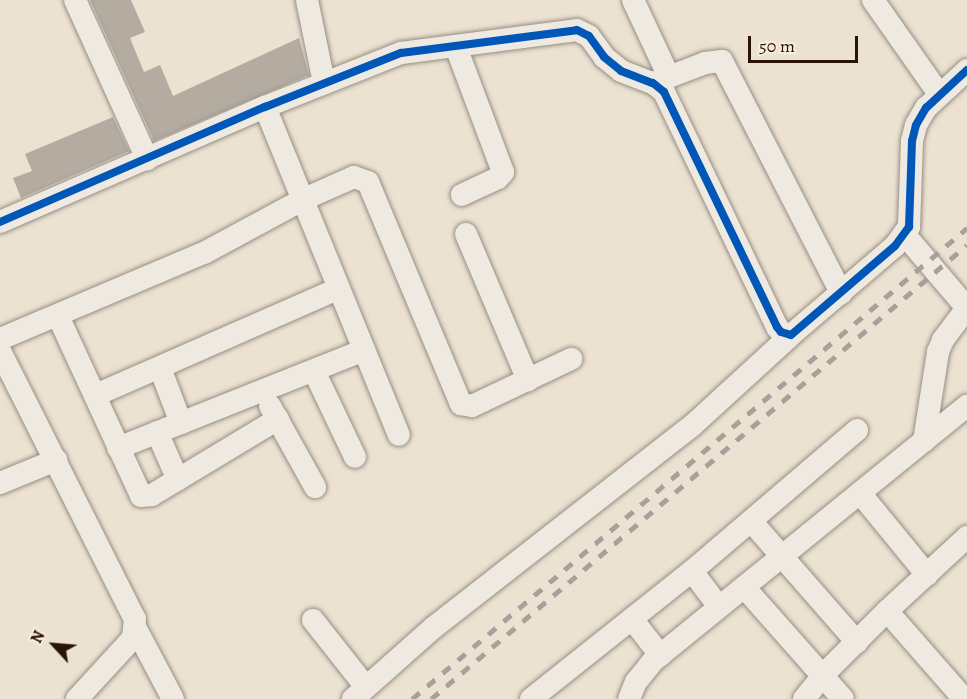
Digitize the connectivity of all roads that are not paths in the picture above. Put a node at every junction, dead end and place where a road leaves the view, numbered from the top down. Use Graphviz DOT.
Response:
graph roads {
  1 [pos="75,0"];
  2 [pos="307,0"];
  3 [pos="633,0"];
  4 [pos="873,0"];
  5 [pos="456,47"];
  6 [pos="967,70"];
  7 [pos="661,80"];
  8 [pos="324,83"];
  9 [pos="939,93"];
  10 [pos="265,107"];
  11 [pos="147,159"];
  12 [pos="462,195"];
  13 [pos="302,200"];
  14 [pos="0,222"];
  15 [pos="466,234"];
  16 [pos="904,234"];
  17 [pos="338,289"];
  18 [pos="841,293"];
  19 [pos="967,308"];
  20 [pos="58,316"];
  21 [pos="791,335"];
  22 [pos="0,339"];
  23 [pos="364,350"];
  24 [pos="0,351"];
  25 [pos="571,359"];
  26 [pos="160,368"];
  27 [pos="314,370"];
  28 [pos="528,380"];
  29 [pos="262,391"];
  30 [pos="96,395"];
  31 [pos="967,406"];
  32 [pos="278,419"];
  33 [pos="181,423"];
  34 [pos="857,430"];
  35 [pos="157,432"];
  36 [pos="399,435"];
  37 [pos="924,441"];
  38 [pos="118,448"];
  39 [pos="355,457"];
  40 [pos="56,460"];
  41 [pos="178,480"];
  42 [pos="0,483"];
  43 [pos="315,487"];
  44 [pos="860,493"];
  45 [pos="751,521"];
  46 [pos="967,537"];
  47 [pos="780,557"];
  48 [pos="692,571"];
  49 [pos="927,575"];
  50 [pos="744,587"];
  51 [pos="719,607"];
  52 [pos="887,611"];
  53 [pos="632,619"];
  54 [pos="313,620"];
  55 [pos="136,628"];
  56 [pos="857,642"];
  57 [pos="660,655"];
  58 [pos="824,674"];
  59 [pos="962,689"];
  60 [pos="359,693"];
  61 [pos="77,699"];
  62 [pos="173,699"];
  63 [pos="531,699"];
  64 [pos="628,699"];
  65 [pos="804,699"];
  66 [pos="843,699"];
  1 -- 11 [label="street"];
  2 -- 8 [label="street"];
  3 -- 7 [label="street"];
  4 -- 9 [label="street"];
  5 -- 7 [label="street"];
  5 -- 8 [label="street"];
  5 -- 12 [label="street"];
  6 -- 9 [label="street"];
  7 -- 18 [label="street"];
  7 -- 21 [label="street"];
  8 -- 10 [label="street"];
  9 -- 16 [label="street"];
  10 -- 11 [label="street"];
  10 -- 13 [label="street"];
  11 -- 14 [label="street"];
  13 -- 17 [label="street"];
  13 -- 20 [label="street"];
  13 -- 28 [label="street"];
  15 -- 28 [label="street"];
  16 -- 18 [label="street"];
  16 -- 19 [label="street"];
  17 -- 23 [label="street"];
  17 -- 26 [label="street"];
  18 -- 21 [label="street"];
  19 -- 37 [label="street"];
  20 -- 22 [label="street"];
  20 -- 30 [label="street"];
  21 -- 60 [label="street"];
  23 -- 27 [label="street"];
  23 -- 36 [label="street"];
  24 -- 40 [label="street"];
  25 -- 28 [label="street"];
  26 -- 30 [label="street"];
  26 -- 33 [label="street"];
  27 -- 29 [label="street"];
  27 -- 39 [label="street"];
  29 -- 32 [label="street"];
  29 -- 33 [label="street"];
  30 -- 38 [label="street"];
  31 -- 37 [label="street"];
  32 -- 41 [label="street"];
  32 -- 43 [label="street"];
  33 -- 35 [label="street"];
  34 -- 45 [label="street"];
  35 -- 38 [label="street"];
  35 -- 41 [label="street"];
  37 -- 44 [label="street"];
  38 -- 41 [label="street"];
  40 -- 42 [label="street"];
  40 -- 55 [label="street"];
  44 -- 47 [label="street"];
  44 -- 49 [label="street"];
  45 -- 47 [label="street"];
  45 -- 48 [label="street"];
  46 -- 49 [label="street"];
  47 -- 50 [label="street"];
  47 -- 56 [label="street"];
  48 -- 51 [label="street"];
  48 -- 53 [label="street"];
  49 -- 52 [label="street"];
  50 -- 51 [label="street"];
  50 -- 58 [label="street"];
  51 -- 57 [label="street"];
  52 -- 56 [label="street"];
  52 -- 59 [label="street"];
  53 -- 57 [label="street"];
  53 -- 63 [label="street"];
  54 -- 60 [label="street"];
  55 -- 61 [label="street"];
  55 -- 62 [label="street"];
  56 -- 58 [label="street"];
  57 -- 64 [label="street"];
  58 -- 65 [label="street"];
  58 -- 66 [label="street"];
}
